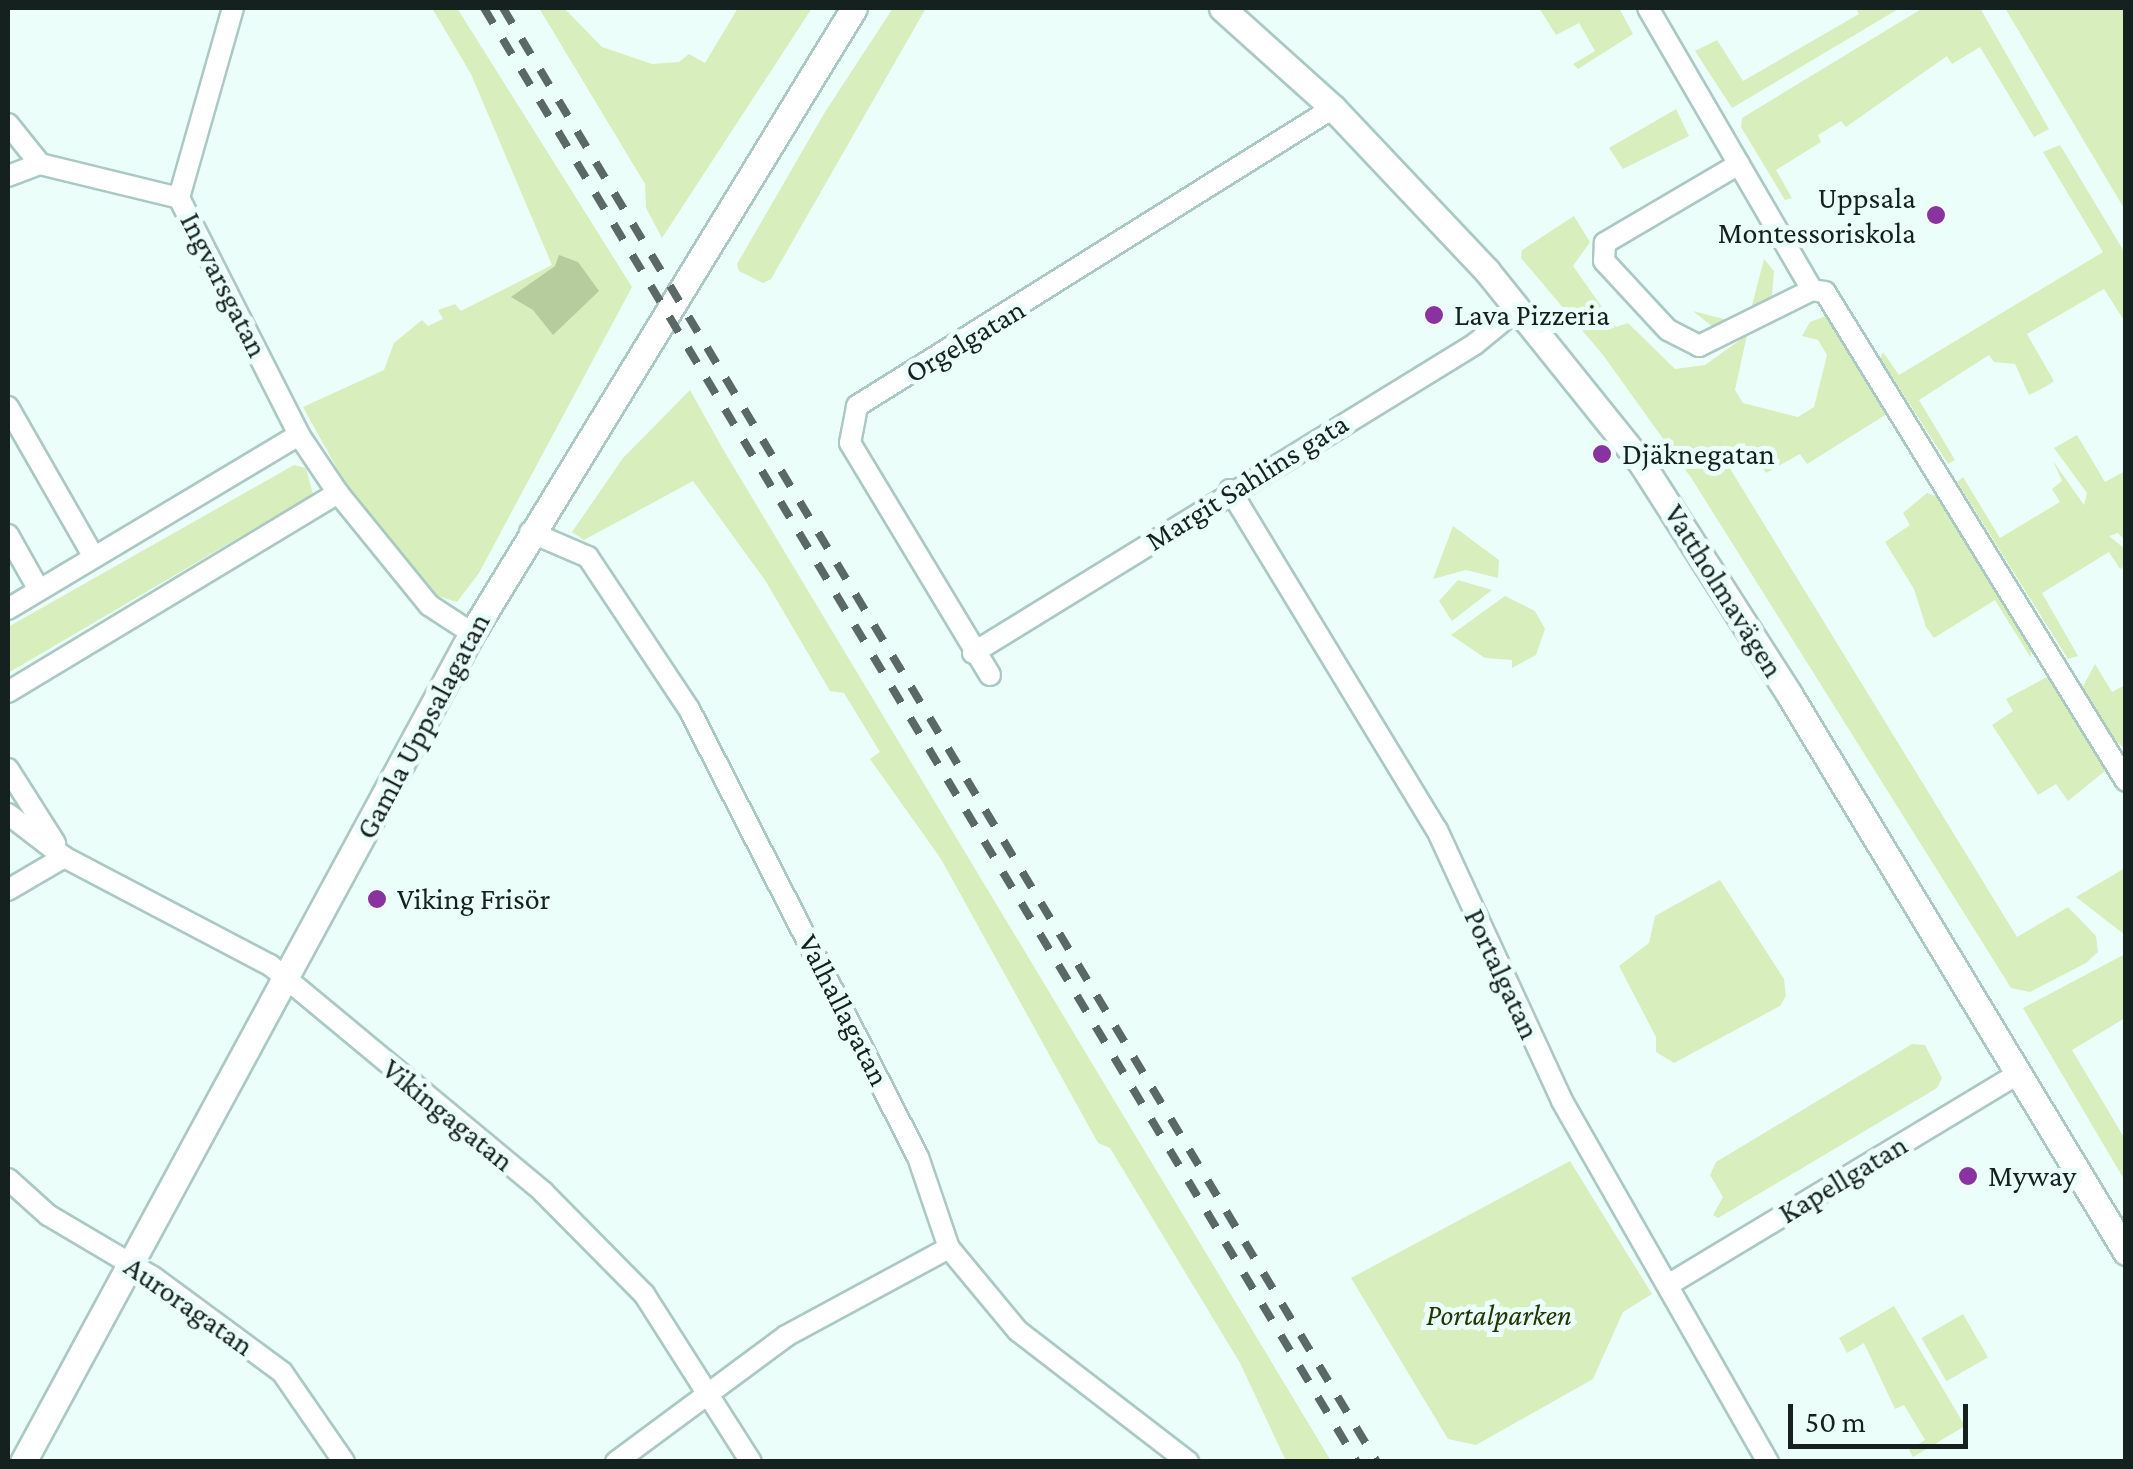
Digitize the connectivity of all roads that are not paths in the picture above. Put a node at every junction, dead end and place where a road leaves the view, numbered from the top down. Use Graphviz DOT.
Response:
graph roads {
  1 [pos="234,8"];
  2 [pos="854,8"];
  3 [pos="1222,8"];
  4 [pos="1648,8"];
  5 [pos="1332,108"];
  6 [pos="8,124"];
  7 [pos="40,164"];
  8 [pos="1739,164"];
  9 [pos="8,176"];
  10 [pos="179,198"];
  11 [pos="1812,290"];
  12 [pos="1519,308"];
  13 [pos="8,407"];
  14 [pos="300,435"];
  15 [pos="1230,490"];
  16 [pos="338,493"];
  17 [pos="530,532"];
  18 [pos="8,534"];
  19 [pos="94,558"];
  20 [pos="39,590"];
  21 [pos="8,609"];
  22 [pos="472,633"];
  23 [pos="973,653"];
  24 [pos="990,674"];
  25 [pos="8,692"];
  26 [pos="8,769"];
  27 [pos="2126,781"];
  28 [pos="8,814"];
  29 [pos="64,857"];
  30 [pos="8,890"];
  31 [pos="288,980"];
  32 [pos="2019,1073"];
  33 [pos="8,1180"];
  34 [pos="948,1248"];
  35 [pos="2126,1252"];
  36 [pos="130,1264"];
  37 [pos="1668,1285"];
  38 [pos="706,1394"];
  39 [pos="23,1462"];
  40 [pos="344,1462"];
  41 [pos="616,1462"];
  42 [pos="750,1462"];
  43 [pos="1188,1462"];
  44 [pos="1768,1462"];
  1 -- 10 [label="street, Ingvarsgatan"];
  2 -- 17 [label="street, Gamla Uppsalagatan"];
  3 -- 5 [label="street, Vattholmavägen"];
  4 -- 8 [label="street"];
  5 -- 12 [label="street, Vattholmavägen"];
  5 -- 23 [label="street, Orgelgatan"];
  6 -- 7 [label="street"];
  7 -- 9 [label="street"];
  7 -- 10 [label="street"];
  8 -- 11 [label="street"];
  8 -- 11 [label="street"];
  10 -- 14 [label="street, Ingvarsgatan"];
  11 -- 27 [label="street"];
  12 -- 15 [label="street, Margit Sahlins gata"];
  12 -- 32 [label="street, Vattholmavägen"];
  13 -- 19 [label="street"];
  14 -- 16 [label="street, Ingvarsgatan"];
  14 -- 19 [label="street"];
  15 -- 23 [label="street, Margit Sahlins gata"];
  15 -- 37 [label="street, Portalgatan"];
  16 -- 22 [label="street, Ingvarsgatan"];
  16 -- 25 [label="street"];
  17 -- 22 [label="street, Gamla Uppsalagatan"];
  17 -- 34 [label="street, Valhallagatan"];
  18 -- 20 [label="street"];
  19 -- 20 [label="street"];
  20 -- 21 [label="street"];
  22 -- 31 [label="street, Gamla Uppsalagatan"];
  23 -- 24 [label="street, Orgelgatan"];
  26 -- 29 [label="street, Vikingagatan"];
  28 -- 29 [label="street, Vikingagatan"];
  29 -- 30 [label="street"];
  29 -- 31 [label="street, Vikingagatan"];
  31 -- 36 [label="street, Gamla Uppsalagatan"];
  31 -- 38 [label="street, Vikingagatan"];
  32 -- 35 [label="street, Vattholmavägen"];
  32 -- 37 [label="street, Kapellgatan"];
  33 -- 36 [label="street, Auroragatan"];
  34 -- 38 [label="street"];
  34 -- 43 [label="street, Valhallagatan"];
  36 -- 39 [label="street, Gamla Uppsalagatan"];
  36 -- 40 [label="street, Auroragatan"];
  37 -- 44 [label="street, Portalgatan"];
  38 -- 41 [label="street"];
  38 -- 42 [label="street, Vikingagatan"];
}
